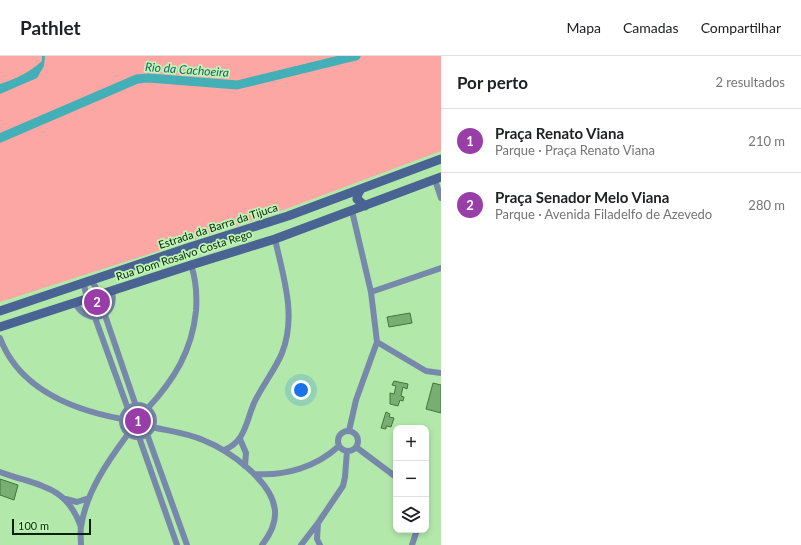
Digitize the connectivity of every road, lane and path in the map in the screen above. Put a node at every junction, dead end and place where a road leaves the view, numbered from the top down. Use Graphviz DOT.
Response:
graph roads {
  1 [pos="441,159"];
  2 [pos="438,178"];
  3 [pos="361,189"];
  4 [pos="441,198"];
  5 [pos="365,206"];
  6 [pos="352,211"];
  7 [pos="276,239"];
  8 [pos="191,265"];
  9 [pos="441,268"];
  10 [pos="88,282"];
  11 [pos="112,290"];
  12 [pos="370,292"];
  13 [pos="98,296"];
  14 [pos="88,299"];
  15 [pos="75,303"];
  16 [pos="0,311"];
  17 [pos="104,314"];
  18 [pos="95,317"];
  19 [pos="0,327"];
  20 [pos="0,338"];
  21 [pos="377,342"];
  22 [pos="441,373"];
  23 [pos="136,406"];
  24 [pos="128,409"];
  25 [pos="147,409"];
  26 [pos="122,419"];
  27 [pos="152,427"];
  28 [pos="349,431"];
  29 [pos="128,434"];
  30 [pos="147,434"];
  31 [pos="139,437"];
  32 [pos="240,439"];
  33 [pos="339,446"];
  34 [pos="356,448"];
  35 [pos="224,450"];
  36 [pos="347,451"];
  37 [pos="245,466"];
  38 [pos="0,472"];
  39 [pos="255,474"];
  40 [pos="393,475"];
  41 [pos="89,498"];
  42 [pos="66,499"];
  43 [pos="318,523"];
  44 [pos="81,527"];
  45 [pos="416,533"];
  46 [pos="81,545"];
  47 [pos="177,545"];
  48 [pos="187,545"];
  49 [pos="262,545"];
  50 [pos="300,545"];
  51 [pos="320,545"];
  52 [pos="412,545"];
  1 -- 3 [label="main road, Estrada da Barra da Tijuca"];
  2 -- 4 [label="street"];
  2 -- 5 [label="main road"];
  3 -- 5 [label="main road"];
  3 -- 10 [label="main road, Estrada da Barra da Tijuca"];
  5 -- 6 [label="main road"];
  6 -- 7 [label="main road, Rua Dom Rosalvo Costa Rego"];
  6 -- 12 [label="street"];
  7 -- 8 [label="main road, Rua Dom Rosalvo Costa Rego"];
  7 -- 32 [label="street"];
  8 -- 11 [label="main road, Rua Dom Rosalvo Costa Rego"];
  8 -- 25 [label="street"];
  9 -- 12 [label="street"];
  10 -- 13 [label="street"];
  10 -- 14 [label="street"];
  10 -- 16 [label="main road, Estrada da Barra da Tijuca"];
  11 -- 13 [label="main road, Rua Dom Rosalvo Costa Rego"];
  11 -- 17 [label="street"];
  12 -- 21 [label="street"];
  13 -- 14 [label="main road, Rua Dom Rosalvo Costa Rego"];
  13 -- 17 [label="street"];
  14 -- 15 [label="main road, Rua Dom Rosalvo Costa Rego"];
  14 -- 18 [label="street"];
  15 -- 18 [label="street"];
  15 -- 19 [label="main road, Rua Dom Rosalvo Costa Rego"];
  17 -- 18 [label="street"];
  17 -- 23 [label="street"];
  18 -- 24 [label="street"];
  20 -- 26 [label="street"];
  21 -- 22 [label="street"];
  21 -- 28 [label="street"];
  23 -- 24 [label="street"];
  23 -- 25 [label="street"];
  24 -- 26 [label="street"];
  25 -- 27 [label="street"];
  26 -- 29 [label="street"];
  27 -- 30 [label="street"];
  27 -- 35 [label="street"];
  28 -- 33 [label="street"];
  28 -- 34 [label="street"];
  29 -- 31 [label="street"];
  29 -- 41 [label="street"];
  30 -- 31 [label="street"];
  30 -- 48 [label="street"];
  31 -- 47 [label="street"];
  32 -- 35 [label="street"];
  32 -- 37 [label="street"];
  33 -- 36 [label="street"];
  33 -- 39 [label="street"];
  34 -- 36 [label="street"];
  34 -- 40 [label="street"];
  35 -- 37 [label="street"];
  36 -- 43 [label="street"];
  37 -- 39 [label="street"];
  38 -- 42 [label="street"];
  39 -- 49 [label="street"];
  41 -- 42 [label="street"];
  41 -- 44 [label="street"];
  42 -- 44 [label="street"];
  43 -- 50 [label="street"];
  43 -- 51 [label="street"];
  44 -- 46 [label="street"];
  45 -- 52 [label="street"];
}
